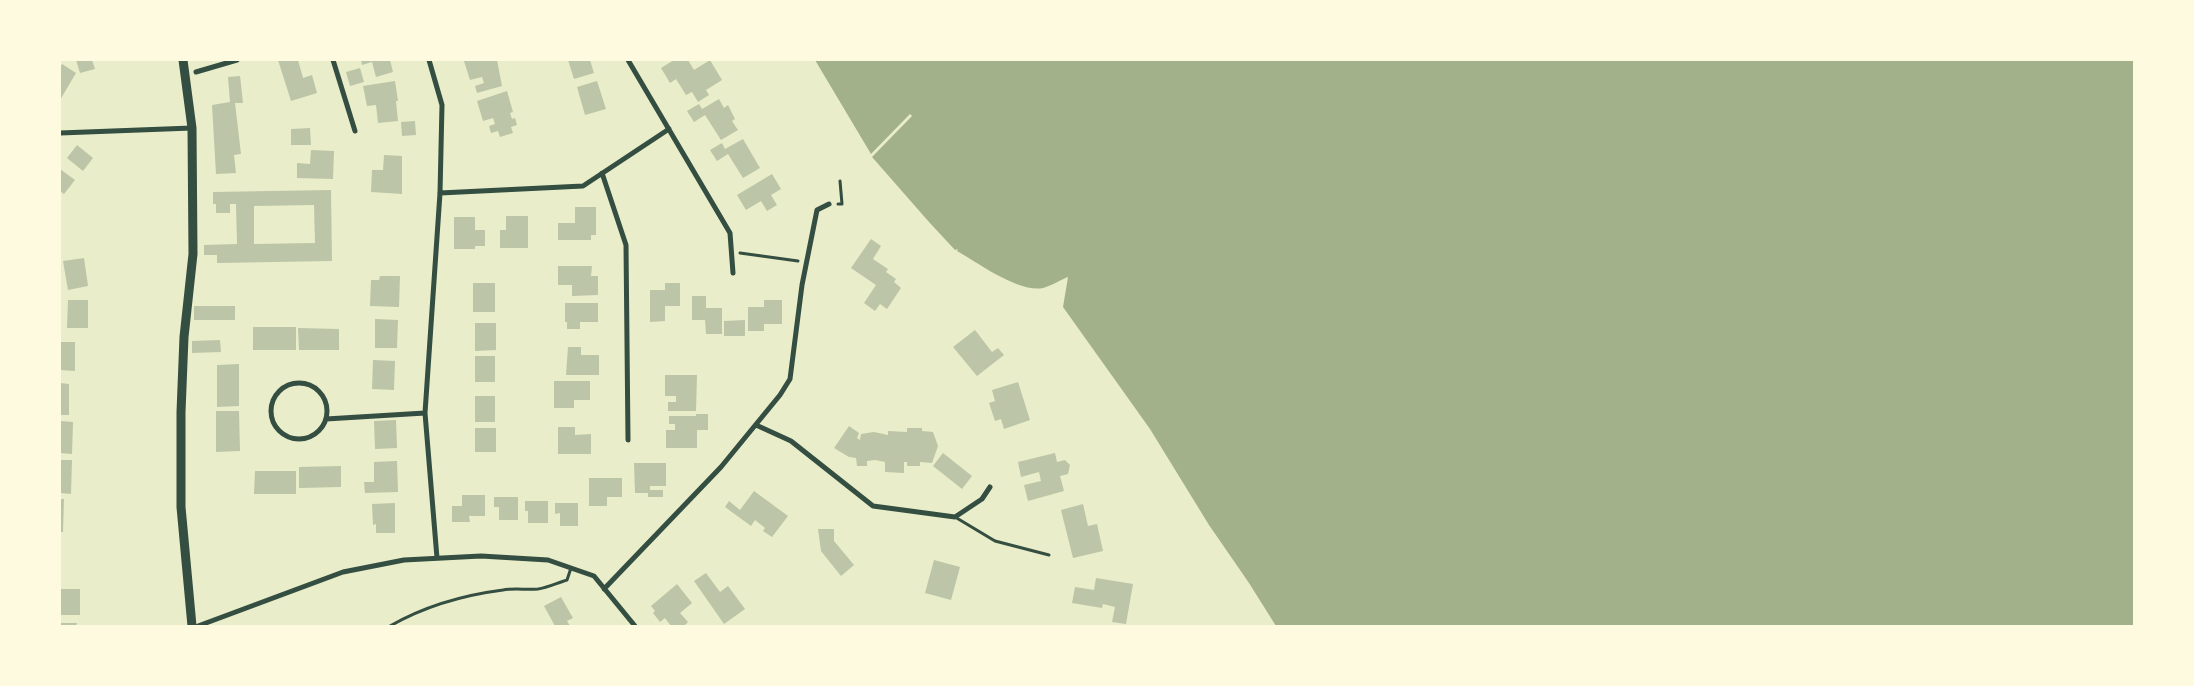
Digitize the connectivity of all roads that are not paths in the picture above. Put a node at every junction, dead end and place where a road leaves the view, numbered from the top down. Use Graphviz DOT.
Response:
graph roads {
  1 [pos="183,60"];
  2 [pos="237,60"];
  3 [pos="333,60"];
  4 [pos="429,60"];
  5 [pos="628,60"];
  6 [pos="196,72"];
  7 [pos="192,128"];
  8 [pos="669,129"];
  9 [pos="355,130"];
  10 [pos="60,132"];
  11 [pos="602,173"];
  12 [pos="440,193"];
  13 [pos="829,204"];
  14 [pos="733,273"];
  15 [pos="425,413"];
  16 [pos="326,419"];
  17 [pos="756,425"];
  18 [pos="628,440"];
  19 [pos="990,487"];
  20 [pos="955,517"];
  21 [pos="1049,555"];
  22 [pos="437,558"];
  23 [pos="572,568"];
  24 [pos="604,589"];
  25 [pos="192,626"];
  26 [pos="198,626"];
  27 [pos="390,626"];
  28 [pos="635,626"];
  1 -- 7 [label="street"];
  2 -- 6 [label="street"];
  3 -- 9 [label="street"];
  4 -- 12 [label="street"];
  5 -- 8 [label="street"];
  7 -- 10 [label="street"];
  7 -- 25 [label="street"];
  8 -- 11 [label="street"];
  8 -- 14 [label="street"];
  11 -- 12 [label="street"];
  11 -- 18 [label="street"];
  12 -- 15 [label="street"];
  13 -- 17 [label="street"];
  15 -- 16 [label="street"];
  15 -- 22 [label="street"];
  16 -- 16 [label="street"];
  17 -- 20 [label="street"];
  17 -- 24 [label="street"];
  19 -- 20 [label="street"];
  20 -- 21 [label="lane"];
  22 -- 23 [label="street"];
  22 -- 26 [label="street"];
  23 -- 24 [label="street"];
  23 -- 27 [label="lane"];
  24 -- 28 [label="street"];
}
